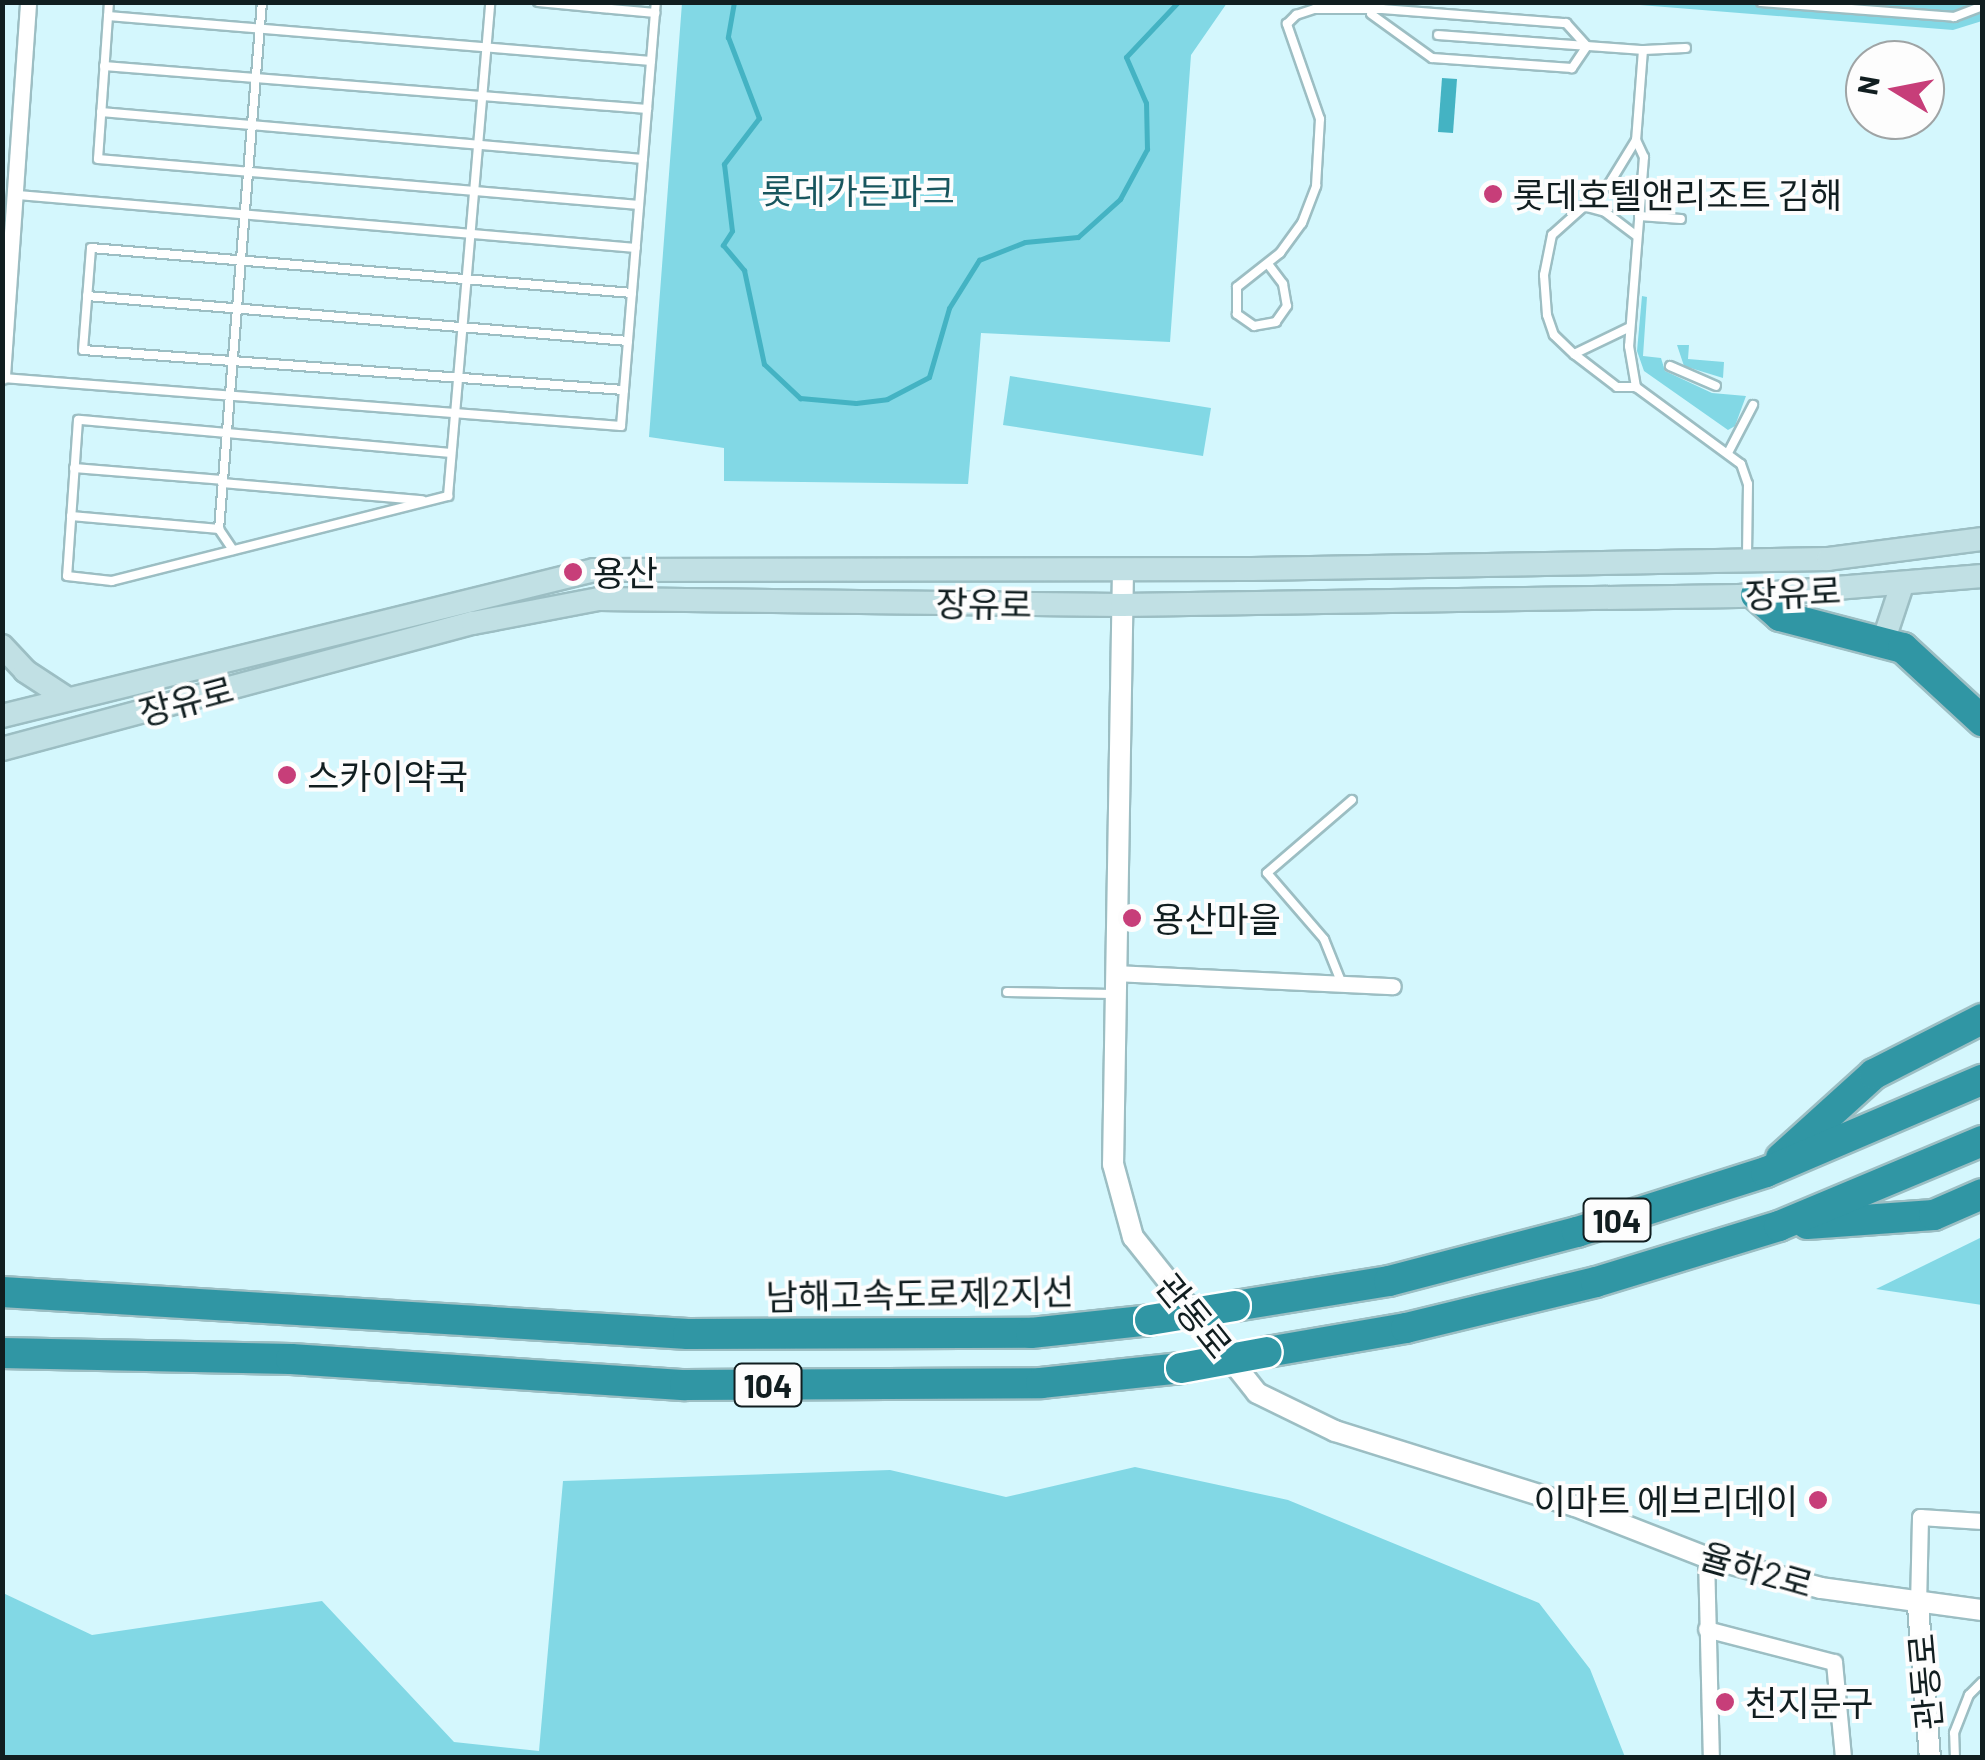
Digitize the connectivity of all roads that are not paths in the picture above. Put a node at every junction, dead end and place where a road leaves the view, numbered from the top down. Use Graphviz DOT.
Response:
graph roads {
  1 [pos="28,2"];
  2 [pos="109,2"];
  3 [pos="262,2"];
  4 [pos="490,2"];
  5 [pos="538,2"];
  6 [pos="1762,2"];
  7 [pos="1982,6"];
  8 [pos="655,8"];
  9 [pos="1372,14"];
  10 [pos="108,16"];
  11 [pos="260,29"];
  12 [pos="1438,36"];
  13 [pos="1587,46"];
  14 [pos="486,48"];
  15 [pos="1686,48"];
  16 [pos="1642,50"];
  17 [pos="651,61"];
  18 [pos="104,66"];
  19 [pos="256,78"];
  20 [pos="482,96"];
  21 [pos="647,110"];
  22 [pos="101,112"];
  23 [pos="252,125"];
  24 [pos="1636,140"];
  25 [pos="478,145"];
  26 [pos="643,159"];
  27 [pos="248,172"];
  28 [pos="474,191"];
  29 [pos="18,194"];
  30 [pos="640,205"];
  31 [pos="1583,206"];
  32 [pos="244,214"];
  33 [pos="1639,216"];
  34 [pos="1681,219"];
  35 [pos="470,234"];
  36 [pos="1637,236"];
  37 [pos="636,248"];
  38 [pos="240,260"];
  39 [pos="1268,264"];
  40 [pos="466,279"];
  41 [pos="632,293"];
  42 [pos="87,296"];
  43 [pos="237,309"];
  44 [pos="1630,327"];
  45 [pos="462,328"];
  46 [pos="628,341"];
  47 [pos="1574,354"];
  48 [pos="232,361"];
  49 [pos="1670,366"];
  50 [pos="2,377"];
  51 [pos="458,378"];
  52 [pos="1716,386"];
  53 [pos="1636,388"];
  54 [pos="624,390"];
  55 [pos="230,395"];
  56 [pos="1752,405"];
  57 [pos="455,413"];
  58 [pos="226,434"];
  59 [pos="1728,451"];
  60 [pos="451,453"];
  61 [pos="74,468"];
  62 [pos="222,482"];
  63 [pos="430,501"];
  64 [pos="71,516"];
  65 [pos="218,528"];
  66 [pos="1982,538"];
  67 [pos="232,550"];
  68 [pos="1747,560"];
  69 [pos="1122,570"];
  70 [pos="1982,576"];
  71 [pos="1902,585"];
  72 [pos="1756,595"];
  73 [pos="1122,604"];
  74 [pos="1884,639"];
  75 [pos="2,646"];
  76 [pos="68,699"];
  77 [pos="2,716"];
  78 [pos="1982,721"];
  79 [pos="2,749"];
  80 [pos="1352,800"];
  81 [pos="1113,984"];
  82 [pos="1342,984"];
  83 [pos="1393,986"];
  84 [pos="1006,992"];
  85 [pos="1982,1019"];
  86 [pos="1982,1080"];
  87 [pos="1982,1141"];
  88 [pos="1766,1172"];
  89 [pos="1982,1194"];
  90 [pos="1779,1226"];
  91 [pos="2,1292"];
  92 [pos="2,1353"];
  93 [pos="1257,1393"];
  94 [pos="1982,1521"];
  95 [pos="1706,1557"];
  96 [pos="1918,1606"];
  97 [pos="1982,1610"];
  98 [pos="1706,1629"];
  99 [pos="1982,1682"];
  100 [pos="1711,1758"];
  101 [pos="1843,1758"];
  102 [pos="1930,1758"];
  103 [pos="1955,1758"];
  1 -- 29 [label="street"];
  2 -- 10 [label="lane"];
  3 -- 11 [label="lane"];
  4 -- 14 [label="lane"];
  5 -- 8 [label="lane"];
  6 -- 7 [label="lane"];
  8 -- 17 [label="lane"];
  9 -- 13 [label="lane"];
  9 -- 13 [label="lane"];
  9 -- 39 [label="lane"];
  10 -- 11 [label="lane"];
  10 -- 18 [label="lane"];
  11 -- 14 [label="lane"];
  11 -- 19 [label="lane"];
  12 -- 13 [label="lane"];
  13 -- 16 [label="lane"];
  14 -- 17 [label="lane"];
  14 -- 20 [label="lane"];
  15 -- 16 [label="lane"];
  16 -- 24 [label="lane"];
  17 -- 21 [label="lane"];
  18 -- 19 [label="lane"];
  18 -- 22 [label="lane"];
  19 -- 20 [label="lane"];
  19 -- 23 [label="lane"];
  20 -- 21 [label="lane"];
  20 -- 25 [label="lane"];
  21 -- 26 [label="lane"];
  22 -- 23 [label="lane"];
  22 -- 27 [label="lane"];
  23 -- 25 [label="lane"];
  23 -- 27 [label="lane"];
  24 -- 31 [label="lane"];
  24 -- 33 [label="lane"];
  25 -- 26 [label="lane"];
  25 -- 28 [label="lane"];
  26 -- 30 [label="lane"];
  27 -- 28 [label="lane"];
  27 -- 32 [label="lane"];
  28 -- 30 [label="lane"];
  28 -- 35 [label="lane"];
  29 -- 32 [label="lane"];
  29 -- 50 [label="street"];
  30 -- 37 [label="lane"];
  31 -- 36 [label="lane"];
  31 -- 47 [label="lane"];
  32 -- 35 [label="lane"];
  32 -- 38 [label="lane"];
  33 -- 34 [label="lane"];
  33 -- 36 [label="lane"];
  35 -- 37 [label="lane"];
  35 -- 40 [label="lane"];
  36 -- 44 [label="lane"];
  37 -- 41 [label="lane"];
  38 -- 40 [label="lane"];
  38 -- 42 [label="lane"];
  38 -- 43 [label="lane"];
  39 -- 39 [label="lane"];
  40 -- 41 [label="lane"];
  40 -- 45 [label="lane"];
  41 -- 46 [label="lane"];
  42 -- 43 [label="lane"];
  42 -- 48 [label="lane"];
  43 -- 45 [label="lane"];
  43 -- 48 [label="lane"];
  44 -- 47 [label="lane"];
  44 -- 53 [label="lane"];
  45 -- 46 [label="lane"];
  45 -- 51 [label="lane"];
  46 -- 54 [label="lane"];
  47 -- 53 [label="lane"];
  48 -- 51 [label="lane"];
  48 -- 55 [label="lane"];
  49 -- 52 [label="lane"];
  50 -- 55 [label="lane"];
  51 -- 54 [label="lane"];
  51 -- 57 [label="lane"];
  53 -- 59 [label="lane"];
  54 -- 57 [label="lane"];
  55 -- 57 [label="lane"];
  55 -- 58 [label="lane"];
  56 -- 59 [label="lane"];
  57 -- 60 [label="lane"];
  58 -- 60 [label="lane"];
  58 -- 61 [label="lane"];
  58 -- 62 [label="lane"];
  59 -- 68 [label="lane"];
  60 -- 63 [label="lane"];
  61 -- 62 [label="lane"];
  61 -- 64 [label="lane"];
  62 -- 63 [label="lane"];
  62 -- 65 [label="lane"];
  63 -- 67 [label="lane"];
  64 -- 65 [label="lane"];
  64 -- 67 [label="lane"];
  65 -- 67 [label="lane"];
  66 -- 68 [label="main road, 장유로"];
  68 -- 69 [label="main road, 장유로"];
  69 -- 73 [label="street"];
  69 -- 76 [label="main road, 장유로"];
  70 -- 71 [label="main road, 장유로"];
  71 -- 72 [label="main road, 장유로"];
  71 -- 74 [label="main road"];
  72 -- 73 [label="main road, 장유로"];
  72 -- 74 [label="highway"];
  73 -- 79 [label="main road, 장유로"];
  73 -- 81 [label="street"];
  74 -- 78 [label="highway"];
  75 -- 76 [label="main road"];
  76 -- 77 [label="main road, 장유로"];
  80 -- 82 [label="lane"];
  81 -- 82 [label="street"];
  81 -- 84 [label="lane"];
  81 -- 93 [label="street, 관동로"];
  82 -- 83 [label="street"];
  85 -- 88 [label="highway"];
  86 -- 88 [label="highway, 남해고속도로제2지선 / 104"];
  87 -- 90 [label="highway, 104"];
  88 -- 91 [label="highway, 남해고속도로제2지선 / 104, bridge"];
  89 -- 90 [label="highway"];
  90 -- 92 [label="highway, 104, bridge"];
  93 -- 95 [label="street, 율하2로"];
  94 -- 96 [label="street"];
  95 -- 96 [label="street, 율하2로"];
  95 -- 98 [label="street"];
  96 -- 97 [label="street, 율하2로"];
  96 -- 102 [label="street, 관동로"];
  98 -- 100 [label="street"];
  98 -- 101 [label="street"];
  99 -- 103 [label="lane"];
}
